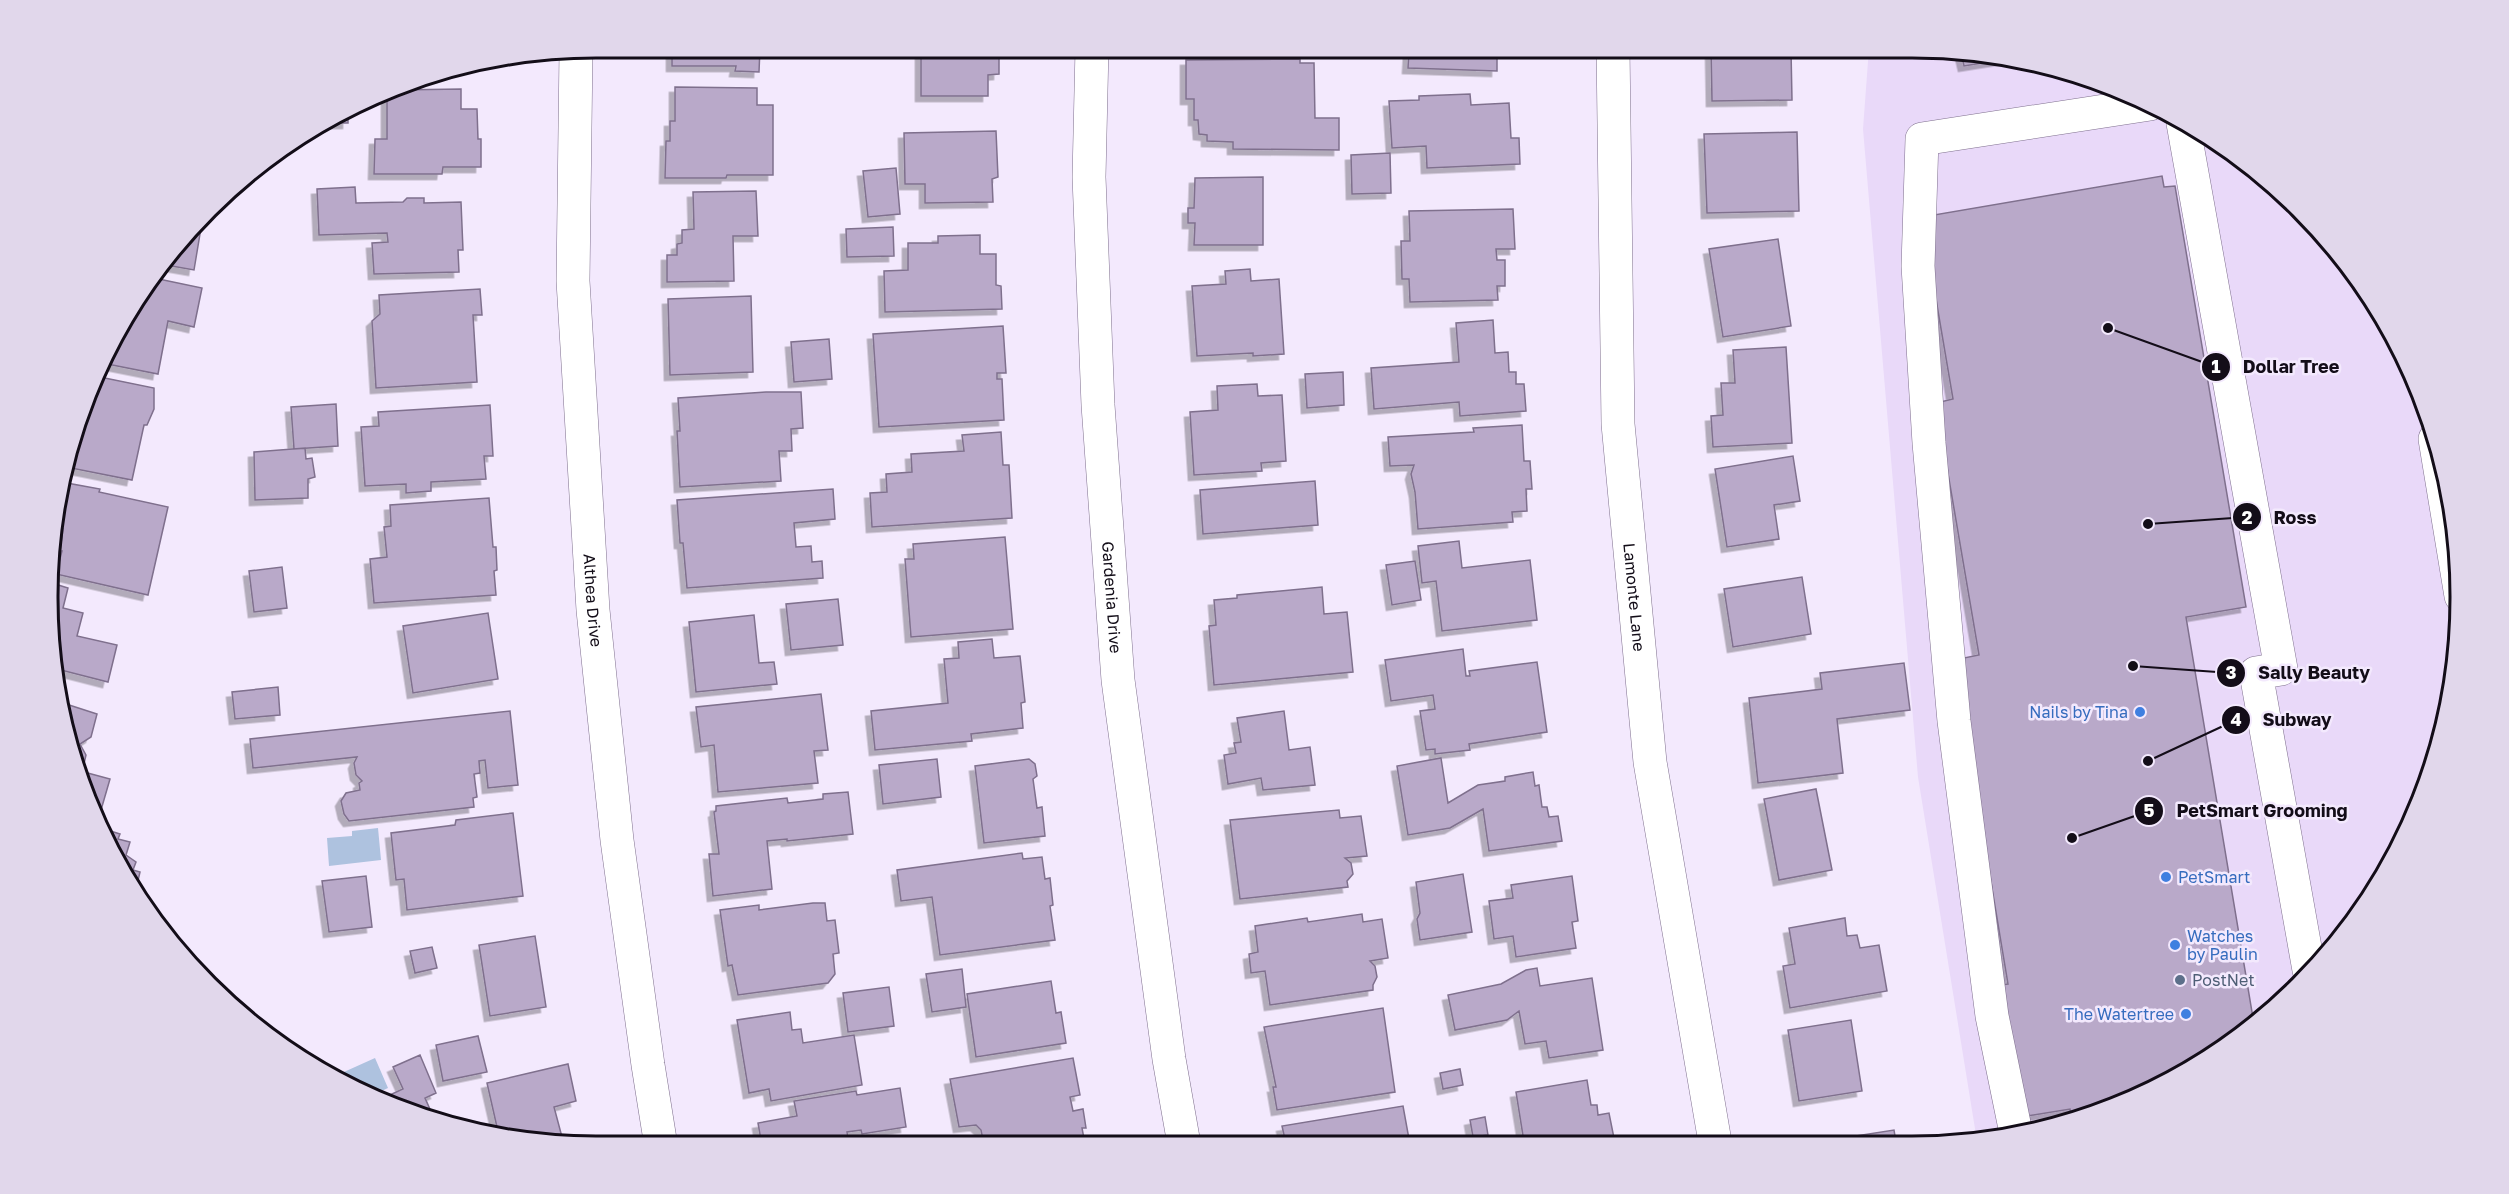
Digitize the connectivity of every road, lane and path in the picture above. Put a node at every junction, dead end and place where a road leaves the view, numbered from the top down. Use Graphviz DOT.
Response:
graph roads {
  1 [pos="1092,58"];
  2 [pos="1612,58"];
  3 [pos="576,59"];
  4 [pos="2134,106"];
  5 [pos="2185,133"];
  6 [pos="2308,962"];
  7 [pos="2014,1125"];
  8 [pos="660,1136"];
  9 [pos="1183,1136"];
  10 [pos="1714,1136"];
  1 -- 9 [label="street, Gardenia Drive"];
  2 -- 10 [label="street, Lamonte Lane"];
  3 -- 8 [label="street, Althea Drive"];
  4 -- 7 [label="street"];
  5 -- 6 [label="street"];
}
